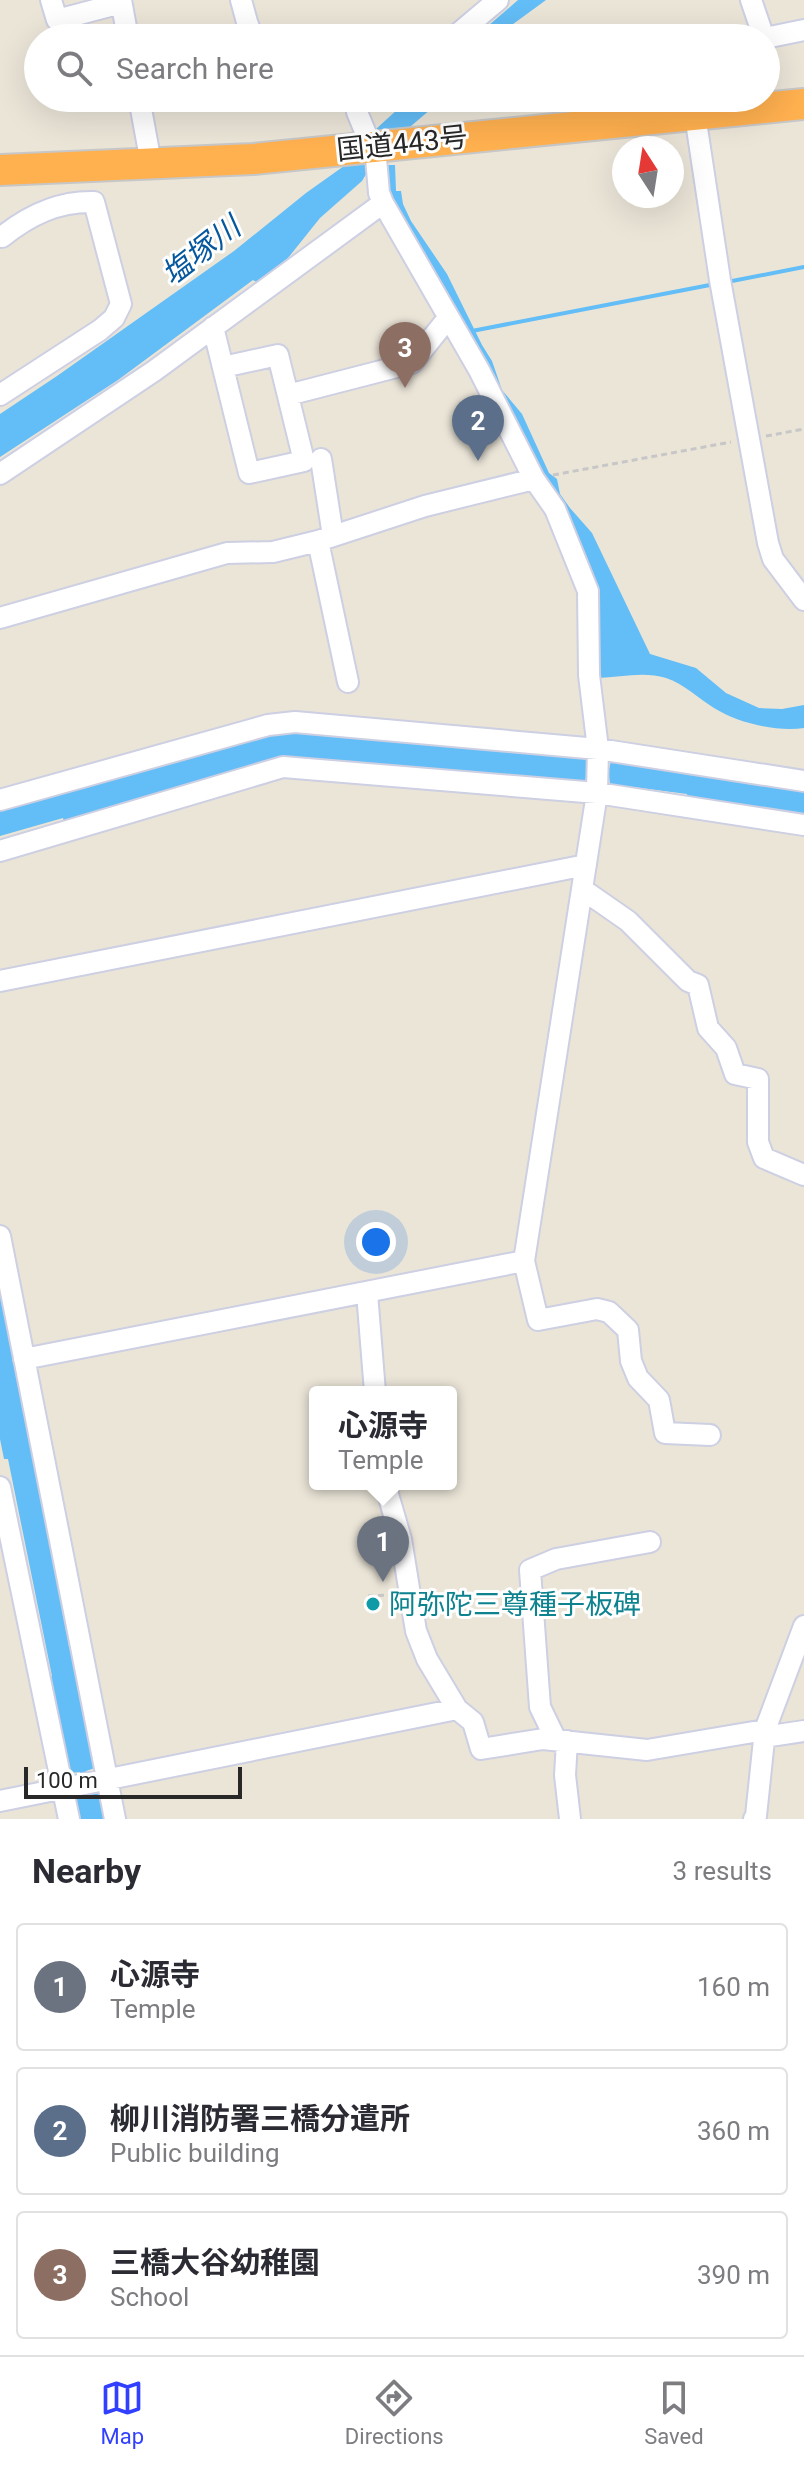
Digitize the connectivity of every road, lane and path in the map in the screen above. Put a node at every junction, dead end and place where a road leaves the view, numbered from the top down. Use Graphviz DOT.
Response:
graph roads {
  1 [pos="51,0"];
  2 [pos="241,0"];
  3 [pos="498,0"];
  4 [pos="751,0"];
  5 [pos="121,2"];
  6 [pos="125,24"];
  7 [pos="249,24"];
  8 [pos="470,24"];
  9 [pos="759,24"];
  10 [pos="804,30"];
  11 [pos="780,35"];
  12 [pos="804,104"];
  13 [pos="780,106"];
  14 [pos="142,112"];
  15 [pos="357,112"];
  16 [pos="725,112"];
  17 [pos="695,115"];
  18 [pos="367,142"];
  19 [pos="151,163"];
  20 [pos="0,170"];
  21 [pos="381,198"];
  22 [pos="2,237"];
  23 [pos="448,318"];
  24 [pos="213,327"];
  25 [pos="223,367"];
  26 [pos="0,395"];
  27 [pos="288,395"];
  28 [pos="804,429"];
  29 [pos="749,439"];
  30 [pos="321,459"];
  31 [pos="0,474"];
  32 [pos="534,479"];
  33 [pos="325,539"];
  34 [pos="804,600"];
  35 [pos="0,618"];
  36 [pos="348,682"];
  37 [pos="598,749"];
  38 [pos="804,781"];
  39 [pos="597,793"];
  40 [pos="0,800"];
  41 [pos="804,825"];
  42 [pos="0,851"];
  43 [pos="586,865"];
  44 [pos="582,889"];
  45 [pos="0,981"];
  46 [pos="804,1175"];
  47 [pos="0,1236"];
  48 [pos="524,1261"];
  49 [pos="367,1293"];
  50 [pos="24,1359"];
  51 [pos="375,1386"];
  52 [pos="710,1435"];
  53 [pos="0,1487"];
  54 [pos="387,1490"];
  55 [pos="650,1542"];
  56 [pos="409,1593"];
  57 [pos="368,1596"];
  58 [pos="802,1631"];
  59 [pos="804,1669"];
  60 [pos="457,1709"];
  61 [pos="804,1731"];
  62 [pos="764,1733"];
  63 [pos="561,1740"];
  64 [pos="107,1778"];
  65 [pos="63,1789"];
  66 [pos="0,1801"];
  67 [pos="69,1819"];
  68 [pos="115,1819"];
  69 [pos="570,1819"];
  70 [pos="754,1819"];
  1 -- 5 [label="street"];
  2 -- 7 [label="street"];
  3 -- 8 [label="street"];
  4 -- 9 [label="street"];
  5 -- 6 [label="street"];
  10 -- 11 [label="street"];
  12 -- 13 [label="highway, 国道443号"];
  14 -- 19 [label="street"];
  15 -- 18 [label="street"];
  16 -- 17 [label="highway, 国道443号"];
  17 -- 18 [label="highway, 国道443号"];
  17 -- 29 [label="street"];
  18 -- 19 [label="highway, 国道443号"];
  18 -- 21 [label="street"];
  19 -- 20 [label="highway, 国道443号"];
  21 -- 23 [label="street"];
  21 -- 24 [label="street"];
  22 -- 26 [label="street"];
  23 -- 27 [label="street"];
  23 -- 32 [label="street"];
  24 -- 25 [label="street"];
  24 -- 31 [label="street"];
  25 -- 27 [label="street"];
  25 -- 27 [label="street"];
  28 -- 29 [label="path"];
  29 -- 32 [label="path"];
  29 -- 34 [label="street"];
  30 -- 33 [label="street"];
  32 -- 33 [label="street"];
  32 -- 37 [label="street"];
  33 -- 35 [label="street"];
  33 -- 36 [label="street"];
  37 -- 38 [label="street"];
  37 -- 39 [label="street"];
  37 -- 40 [label="street"];
  39 -- 41 [label="street"];
  39 -- 42 [label="street"];
  39 -- 43 [label="street"];
  43 -- 44 [label="street"];
  43 -- 45 [label="street"];
  44 -- 46 [label="street"];
  44 -- 48 [label="street"];
  47 -- 50 [label="street"];
  48 -- 49 [label="street"];
  48 -- 52 [label="street"];
  49 -- 50 [label="street"];
  49 -- 51 [label="street"];
  50 -- 64 [label="street"];
  53 -- 65 [label="street"];
  54 -- 56 [label="street"];
  55 -- 63 [label="street"];
  56 -- 57 [label="path"];
  56 -- 60 [label="street"];
  58 -- 59 [label="street"];
  58 -- 62 [label="street"];
  60 -- 63 [label="street"];
  60 -- 64 [label="street"];
  61 -- 62 [label="street"];
  62 -- 63 [label="street"];
  62 -- 70 [label="street"];
  63 -- 69 [label="street"];
  64 -- 65 [label="street"];
  64 -- 68 [label="street"];
  65 -- 66 [label="street"];
  65 -- 67 [label="street"];
}
